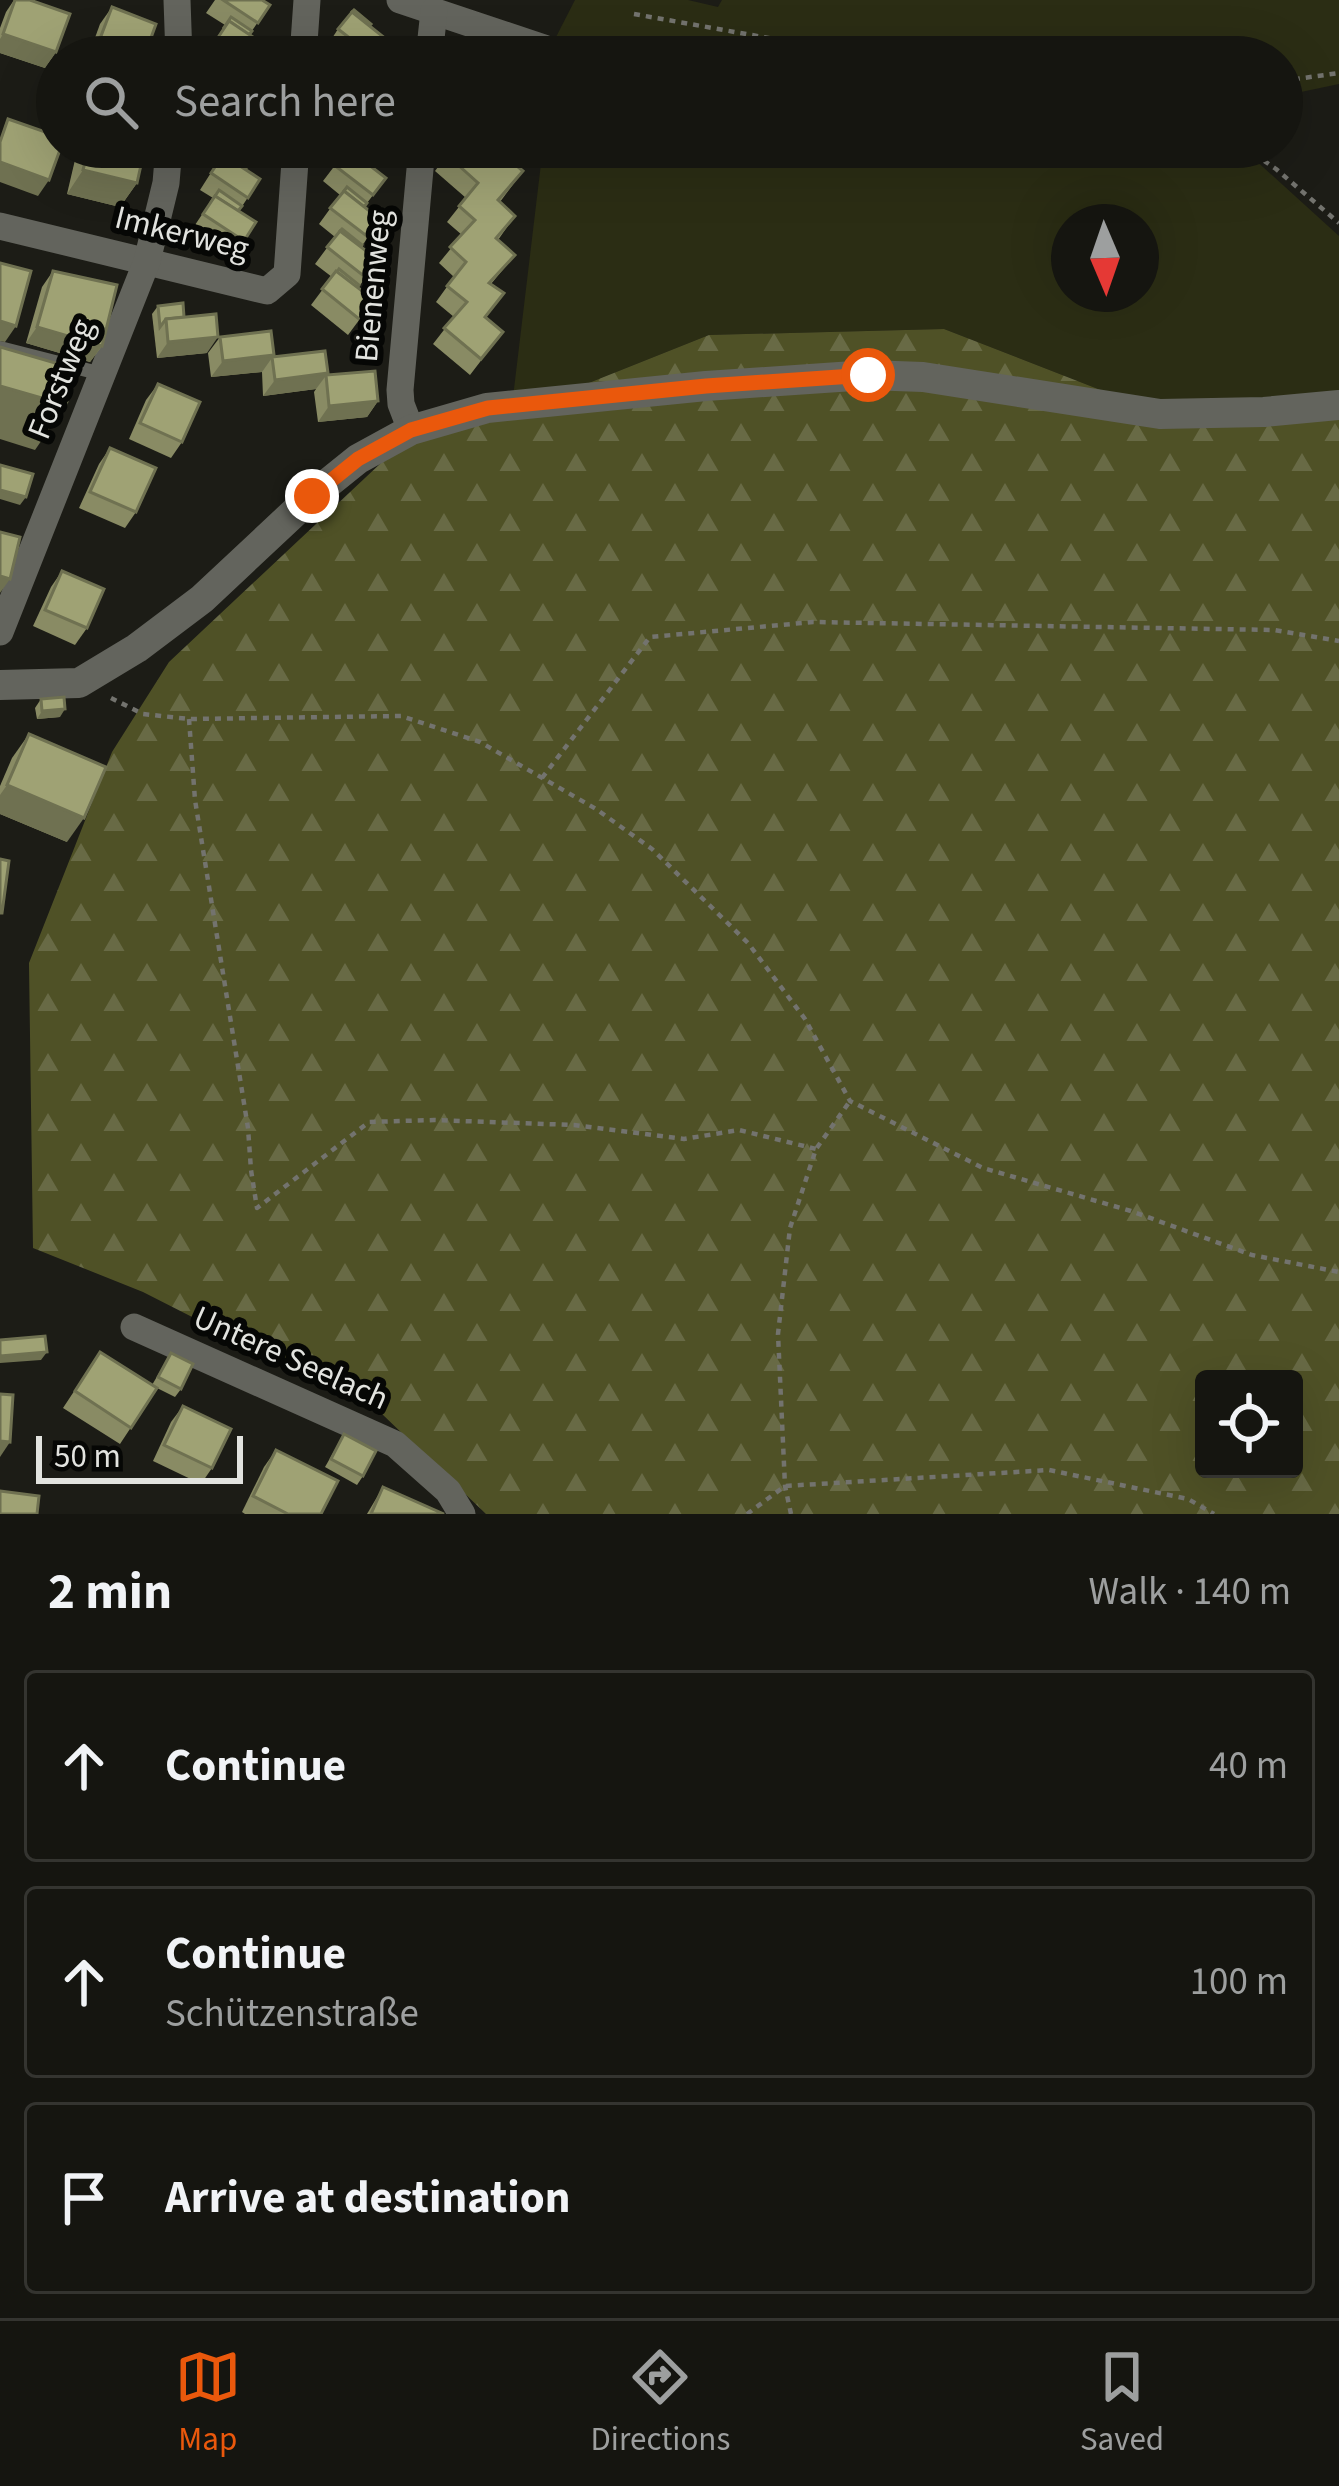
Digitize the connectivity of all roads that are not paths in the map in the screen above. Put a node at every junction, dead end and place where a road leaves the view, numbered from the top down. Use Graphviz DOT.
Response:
graph roads {
  1 [pos="177,0"];
  2 [pos="307,0"];
  3 [pos="400,0"];
  4 [pos="434,10"];
  5 [pos="178,36"];
  6 [pos="304,36"];
  7 [pos="431,36"];
  8 [pos="509,36"];
  9 [pos="167,168"];
  10 [pos="295,168"];
  11 [pos="420,168"];
  12 [pos="0,226"];
  13 [pos="147,261"];
  14 [pos="0,348"];
  15 [pos="102,374"];
  16 [pos="1339,405"];
  17 [pos="411,430"];
  18 [pos="0,632"];
  19 [pos="0,686"];
  20 [pos="134,1327"];
  21 [pos="462,1514"];
  1 -- 5 [label="street"];
  2 -- 6 [label="street"];
  3 -- 4 [label="street"];
  4 -- 7 [label="street"];
  4 -- 8 [label="street"];
  9 -- 13 [label="street, Forstweg"];
  10 -- 13 [label="street, Imkerweg"];
  11 -- 17 [label="street, Bienenweg"];
  12 -- 13 [label="street, Imkerweg"];
  13 -- 15 [label="street, Forstweg"];
  14 -- 15 [label="lane"];
  15 -- 18 [label="street, Forstweg"];
  16 -- 17 [label="street"];
  17 -- 19 [label="street"];
  20 -- 21 [label="street, Untere Seelach"];
}
